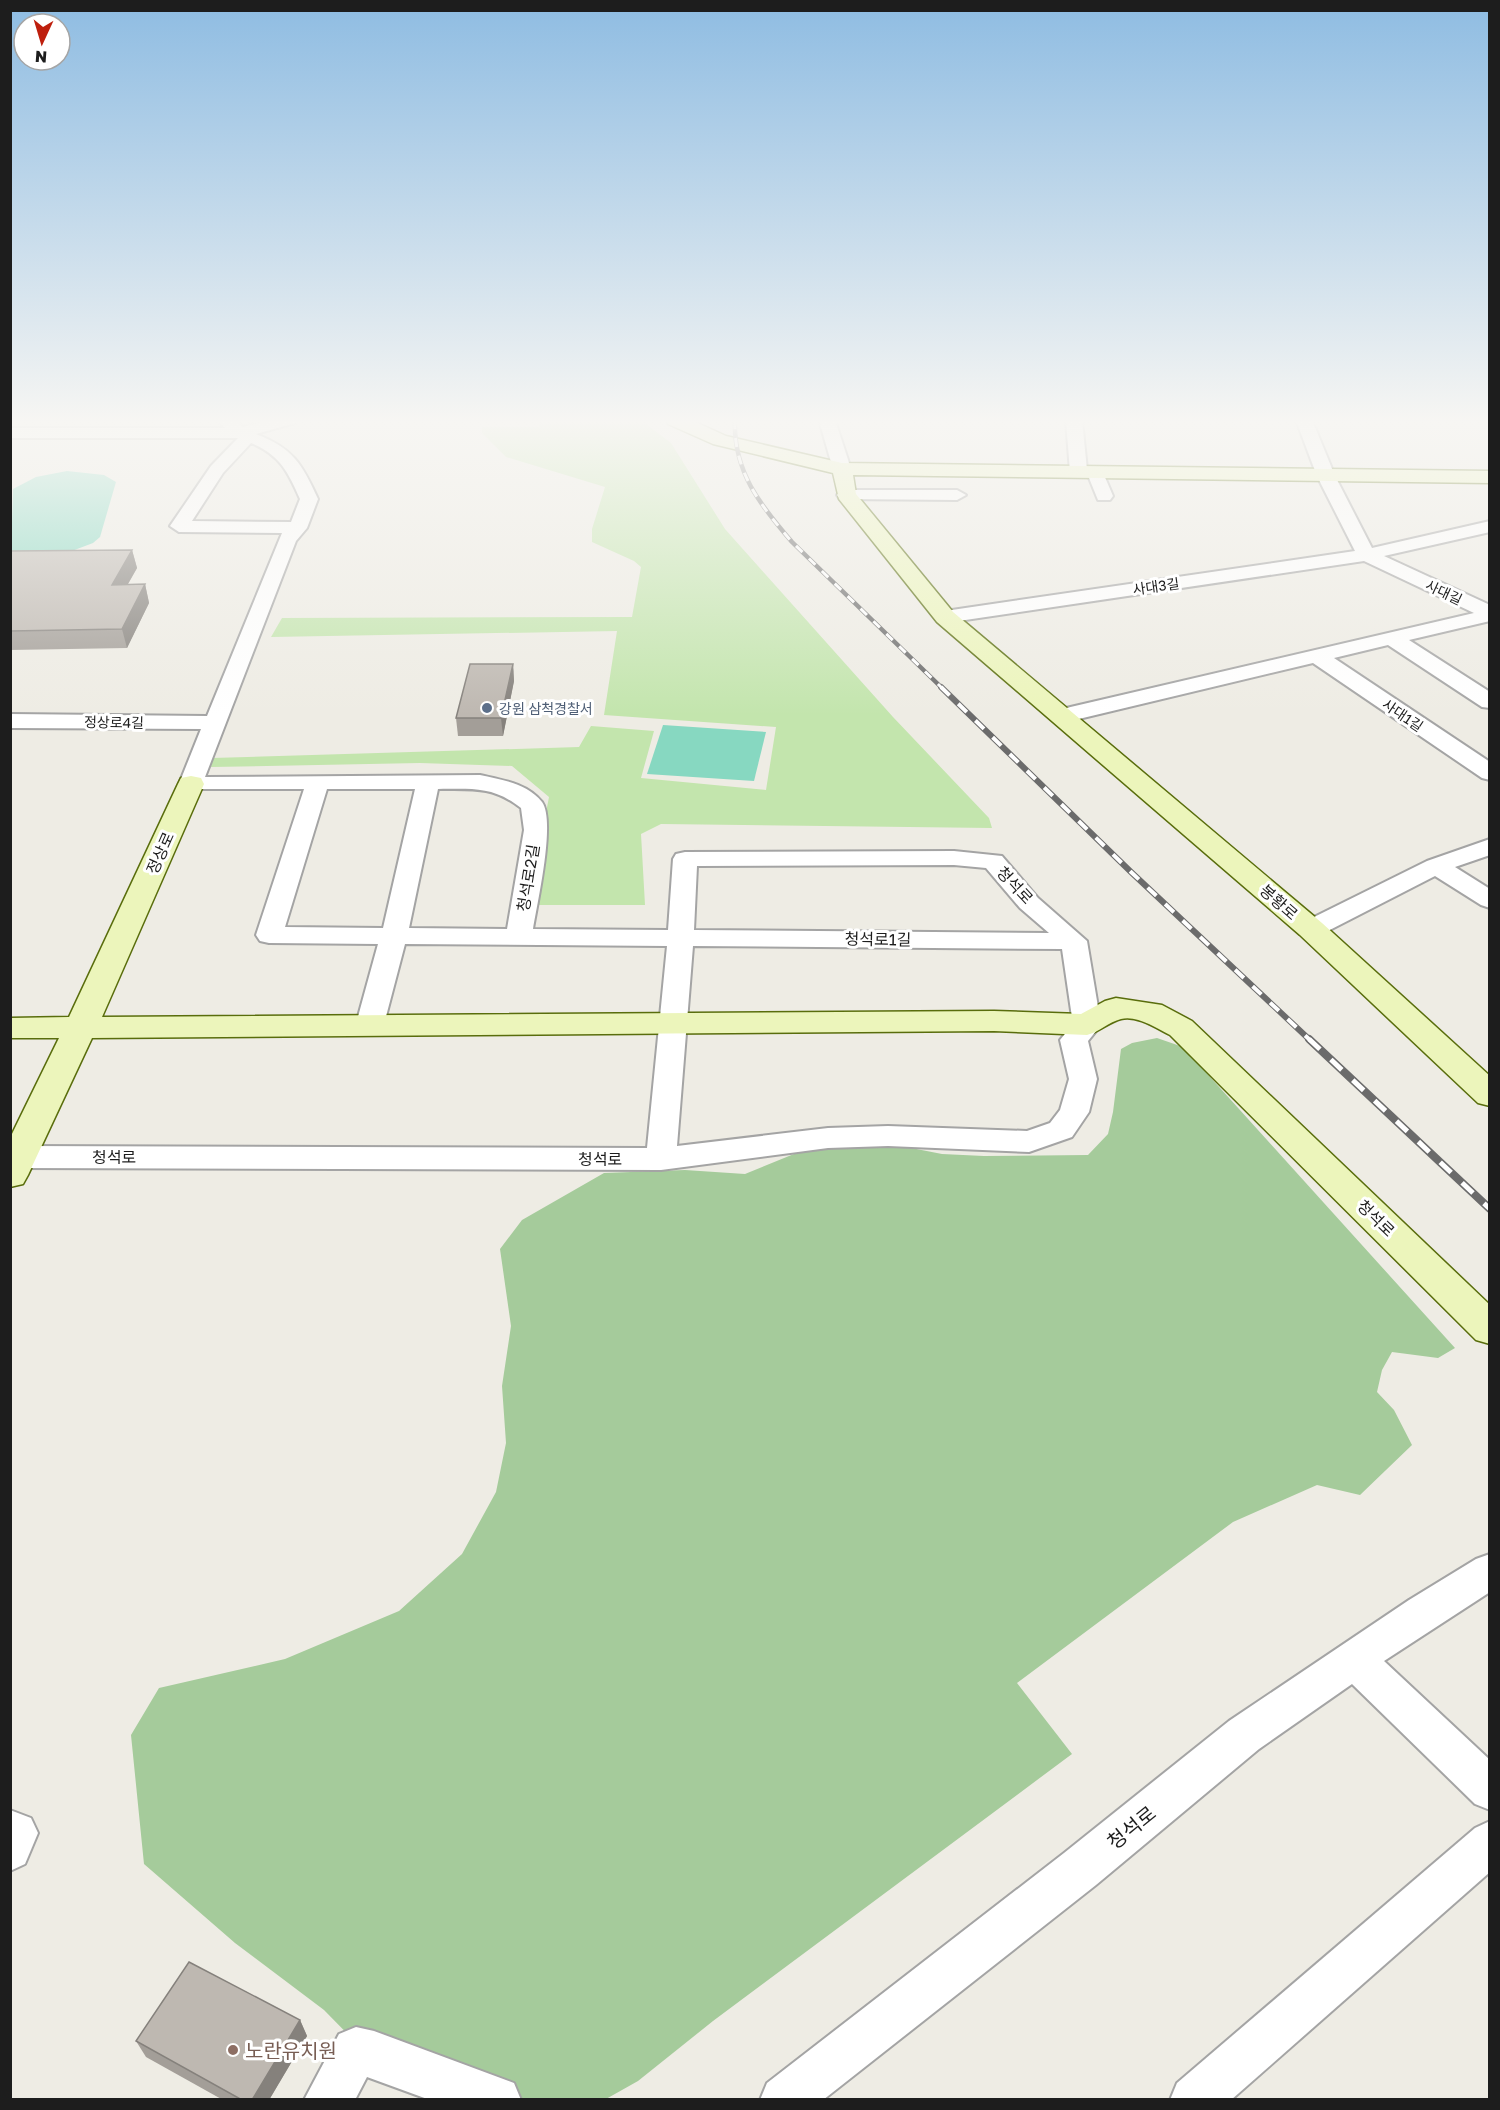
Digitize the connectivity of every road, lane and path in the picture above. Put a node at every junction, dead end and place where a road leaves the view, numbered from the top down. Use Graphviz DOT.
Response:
graph roads {
  1 [pos="184,518"];
  2 [pos="302,518"];
  3 [pos="865,518"];
  4 [pos="1348,518"];
  5 [pos="1490,526"];
  6 [pos="298,528"];
  7 [pos="1366,555"];
  8 [pos="1490,614"];
  9 [pos="945,617"];
  10 [pos="1391,638"];
  11 [pos="1317,656"];
  12 [pos="1490,702"];
  13 [pos="1062,716"];
  14 [pos="10,721"];
  15 [pos="216,723"];
  16 [pos="1490,773"];
  17 [pos="428,781"];
  18 [pos="318,782"];
  19 [pos="191,784"];
  20 [pos="1490,846"];
  21 [pos="1436,866"];
  22 [pos="1490,900"];
  23 [pos="1311,929"];
  24 [pos="394,935"];
  25 [pos="519,936"];
  26 [pos="681,937"];
  27 [pos="1074,941"];
  28 [pos="674,1022"];
  29 [pos="370,1024"];
  30 [pos="1087,1026"];
  31 [pos="81,1027"];
  32 [pos="10,1028"];
  33 [pos="1490,1095"];
  34 [pos="661,1159"];
  35 [pos="15,1166"];
  36 [pos="1490,1329"];
  37 [pos="1490,1571"];
  38 [pos="1355,1660"];
  39 [pos="1490,1789"];
  40 [pos="10,1831"];
  41 [pos="1490,1843"];
  42 [pos="10,1849"];
  43 [pos="328,2100"];
  44 [pos="497,2100"];
  45 [pos="784,2100"];
  46 [pos="1194,2100"];
  1 -- 6 [label="street"];
  2 -- 6 [label="street, 정상로"];
  3 -- 9 [label="street, 봉황로"];
  4 -- 7 [label="street"];
  5 -- 7 [label="street"];
  6 -- 15 [label="street, 정상로"];
  7 -- 8 [label="street, 사대길"];
  7 -- 9 [label="street, 사대3길"];
  8 -- 10 [label="street"];
  9 -- 13 [label="street, 봉황로"];
  10 -- 11 [label="street"];
  10 -- 12 [label="street"];
  11 -- 13 [label="street"];
  11 -- 16 [label="street, 사대1길"];
  13 -- 23 [label="street, 봉황로"];
  14 -- 15 [label="street, 정상로4길"];
  15 -- 19 [label="street, 정상로"];
  17 -- 18 [label="street, 청석로2길"];
  17 -- 24 [label="street"];
  17 -- 25 [label="street, 청석로2길"];
  18 -- 19 [label="street, 청석로2길"];
  18 -- 24 [label="street"];
  19 -- 31 [label="street, 정상로"];
  20 -- 21 [label="street"];
  21 -- 22 [label="street"];
  21 -- 23 [label="street"];
  23 -- 33 [label="street, 봉황로"];
  24 -- 25 [label="street"];
  24 -- 29 [label="street"];
  25 -- 26 [label="street, 청석로1길"];
  26 -- 27 [label="street, 청석로1길"];
  26 -- 27 [label="street, 청석로"];
  26 -- 28 [label="street"];
  27 -- 30 [label="street"];
  28 -- 29 [label="street"];
  28 -- 30 [label="street"];
  28 -- 34 [label="street"];
  29 -- 31 [label="street"];
  30 -- 34 [label="street, 청석로"];
  30 -- 36 [label="street, 청석로"];
  31 -- 32 [label="street"];
  31 -- 35 [label="street, 정상로"];
  34 -- 35 [label="street, 청석로"];
  37 -- 38 [label="street, 청석로"];
  38 -- 39 [label="street"];
  38 -- 45 [label="street, 청석로"];
  40 -- 42 [label="street"];
  41 -- 46 [label="street"];
  43 -- 44 [label="street"];
}
